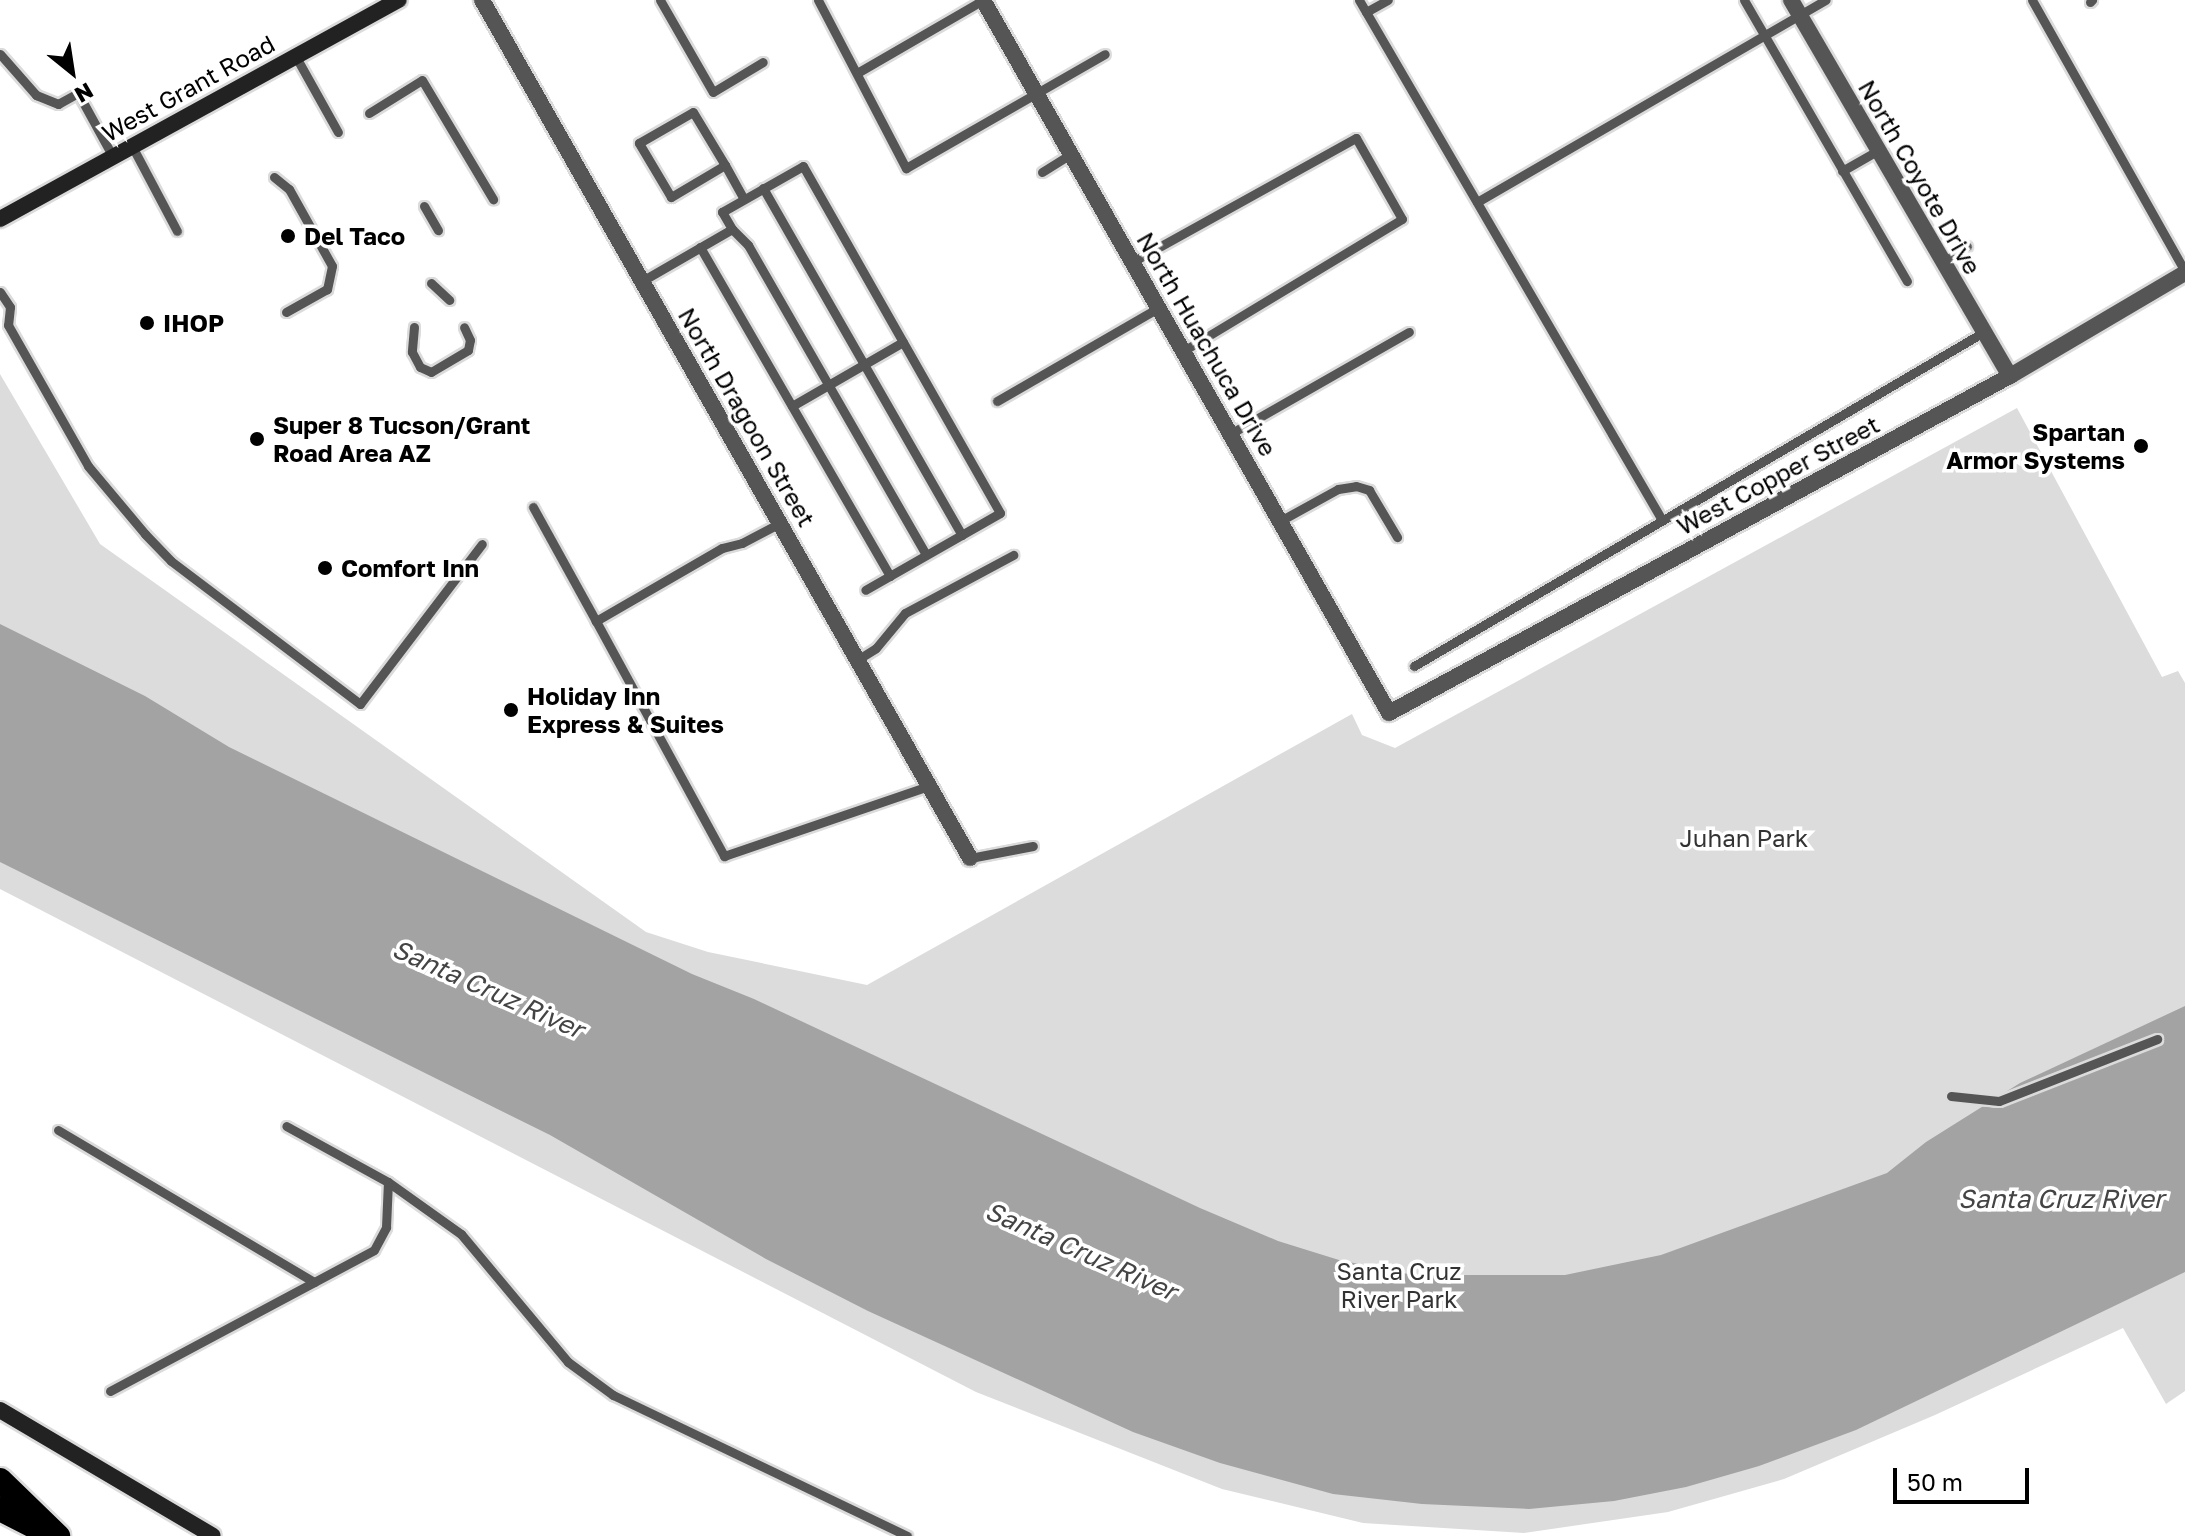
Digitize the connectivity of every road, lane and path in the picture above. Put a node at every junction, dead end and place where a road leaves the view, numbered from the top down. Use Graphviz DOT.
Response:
graph roads {
  1 [pos="399,0"];
  2 [pos="482,0"];
  3 [pos="660,0"];
  4 [pos="818,0"];
  5 [pos="983,0"];
  6 [pos="1359,0"];
  7 [pos="1388,0"];
  8 [pos="1744,0"];
  9 [pos="1791,0"];
  10 [pos="1826,0"];
  11 [pos="2032,0"];
  12 [pos="1366,12"];
  13 [pos="1800,16"];
  14 [pos="1764,36"];
  15 [pos="0,54"];
  16 [pos="1105,54"];
  17 [pos="296,57"];
  18 [pos="763,62"];
  19 [pos="857,73"];
  20 [pos="1036,93"];
  21 [pos="369,113"];
  22 [pos="338,132"];
  23 [pos="132,146"];
  24 [pos="1877,151"];
  25 [pos="1071,154"];
  26 [pos="113,157"];
  27 [pos="725,165"];
  28 [pos="1842,171"];
  29 [pos="1042,172"];
  30 [pos="274,177"];
  31 [pos="763,188"];
  32 [pos="493,199"];
  33 [pos="744,199"];
  34 [pos="1477,202"];
  35 [pos="424,206"];
  36 [pos="0,219"];
  37 [pos="732,229"];
  38 [pos="438,230"];
  39 [pos="177,231"];
  40 [pos="1967,246"];
  41 [pos="700,247"];
  42 [pos="1132,262"];
  43 [pos="1942,263"];
  44 [pos="2185,273"];
  45 [pos="642,281"];
  46 [pos="1907,281"];
  47 [pos="431,283"];
  48 [pos="0,292"];
  49 [pos="449,300"];
  50 [pos="1158,308"];
  51 [pos="286,312"];
  52 [pos="4,323"];
  53 [pos="414,327"];
  54 [pos="464,327"];
  55 [pos="1409,332"];
  56 [pos="1982,333"];
  57 [pos="903,342"];
  58 [pos="1183,351"];
  59 [pos="862,365"];
  60 [pos="2010,376"];
  61 [pos="830,384"];
  62 [pos="997,401"];
  63 [pos="792,406"];
  64 [pos="1230,434"];
  65 [pos="533,507"];
  66 [pos="1662,520"];
  67 [pos="1280,521"];
  68 [pos="780,523"];
  69 [pos="962,535"];
  70 [pos="1397,537"];
  71 [pos="482,544"];
  72 [pos="926,555"];
  73 [pos="1013,555"];
  74 [pos="890,576"];
  75 [pos="865,590"];
  76 [pos="596,621"];
  77 [pos="857,660"];
  78 [pos="1414,666"];
  79 [pos="1389,713"];
  80 [pos="929,786"];
  81 [pos="1033,846"];
  82 [pos="970,858"];
  83 [pos="2157,1039"];
  84 [pos="1951,1096"];
  85 [pos="286,1126"];
  86 [pos="58,1130"];
  87 [pos="388,1182"];
  88 [pos="314,1282"];
  89 [pos="110,1391"];
  90 [pos="0,1410"];
  91 [pos="0,1480"];
  92 [pos="0,1509"];
  93 [pos="55,1536"];
  94 [pos="213,1536"];
  95 [pos="907,1536"];
  1 -- 17 [label="main road, West Grant Road"];
  2 -- 45 [label="street, North Dragoon Street"];
  3 -- 18 [label="lane"];
  4 -- 19 [label="lane"];
  5 -- 19 [label="lane"];
  5 -- 20 [label="street, North Huachuca Drive"];
  6 -- 12 [label="lane"];
  7 -- 12 [label="lane"];
  8 -- 14 [label="lane"];
  9 -- 13 [label="street, North Coyote Drive"];
  10 -- 13 [label="lane"];
  11 -- 44 [label="lane"];
  12 -- 34 [label="lane"];
  13 -- 14 [label="lane"];
  13 -- 24 [label="street, North Coyote Drive"];
  14 -- 28 [label="lane"];
  14 -- 34 [label="lane"];
  15 -- 26 [label="lane"];
  16 -- 20 [label="lane"];
  17 -- 22 [label="lane"];
  17 -- 23 [label="main road, West Grant Road"];
  19 -- 20 [label="lane"];
  20 -- 25 [label="street, North Huachuca Drive"];
  21 -- 32 [label="lane"];
  23 -- 26 [label="main road, West Grant Road"];
  23 -- 39 [label="lane"];
  24 -- 28 [label="lane"];
  24 -- 43 [label="street, North Coyote Drive"];
  25 -- 29 [label="lane"];
  25 -- 42 [label="street, North Huachuca Drive"];
  26 -- 36 [label="main road, West Grant Road"];
  27 -- 27 [label="lane"];
  27 -- 33 [label="lane"];
  28 -- 46 [label="lane"];
  30 -- 51 [label="lane"];
  31 -- 33 [label="lane"];
  31 -- 57 [label="lane"];
  31 -- 59 [label="lane"];
  33 -- 37 [label="lane"];
  34 -- 66 [label="lane"];
  35 -- 38 [label="lane"];
  37 -- 41 [label="lane"];
  37 -- 61 [label="lane"];
  40 -- 43 [label="lane"];
  41 -- 45 [label="lane"];
  41 -- 63 [label="lane"];
  42 -- 50 [label="street, North Huachuca Drive"];
  42 -- 58 [label="lane"];
  43 -- 56 [label="street, North Coyote Drive"];
  44 -- 60 [label="street, West Copper Street"];
  45 -- 68 [label="street, North Dragoon Street"];
  47 -- 49 [label="lane"];
  48 -- 52 [label="lane"];
  50 -- 58 [label="street, North Huachuca Drive"];
  50 -- 62 [label="lane"];
  52 -- 71 [label="lane"];
  53 -- 54 [label="lane"];
  55 -- 64 [label="lane"];
  56 -- 60 [label="street, North Coyote Drive"];
  56 -- 66 [label="lane"];
  57 -- 59 [label="lane"];
  57 -- 69 [label="lane"];
  58 -- 64 [label="street, North Huachuca Drive"];
  59 -- 61 [label="lane"];
  59 -- 69 [label="lane"];
  60 -- 79 [label="street, West Copper Street"];
  61 -- 63 [label="lane"];
  61 -- 72 [label="lane"];
  63 -- 74 [label="lane"];
  64 -- 67 [label="street, North Huachuca Drive"];
  65 -- 76 [label="lane"];
  66 -- 78 [label="lane"];
  67 -- 70 [label="lane"];
  67 -- 79 [label="street, North Huachuca Drive"];
  68 -- 76 [label="lane"];
  68 -- 77 [label="street, North Dragoon Street"];
  69 -- 72 [label="lane"];
  72 -- 74 [label="lane"];
  73 -- 77 [label="lane"];
  74 -- 75 [label="lane"];
  76 -- 80 [label="lane"];
  77 -- 80 [label="street, North Dragoon Street"];
  80 -- 82 [label="street, North Dragoon Street"];
  81 -- 82 [label="lane"];
  83 -- 84 [label="lane"];
  85 -- 87 [label="lane"];
  86 -- 88 [label="lane"];
  87 -- 88 [label="lane"];
  87 -- 95 [label="lane"];
  88 -- 89 [label="lane"];
  90 -- 94 [label="main road"];
  91 -- 93 [label="highway"];
  92 -- 93 [label="highway"];
}
